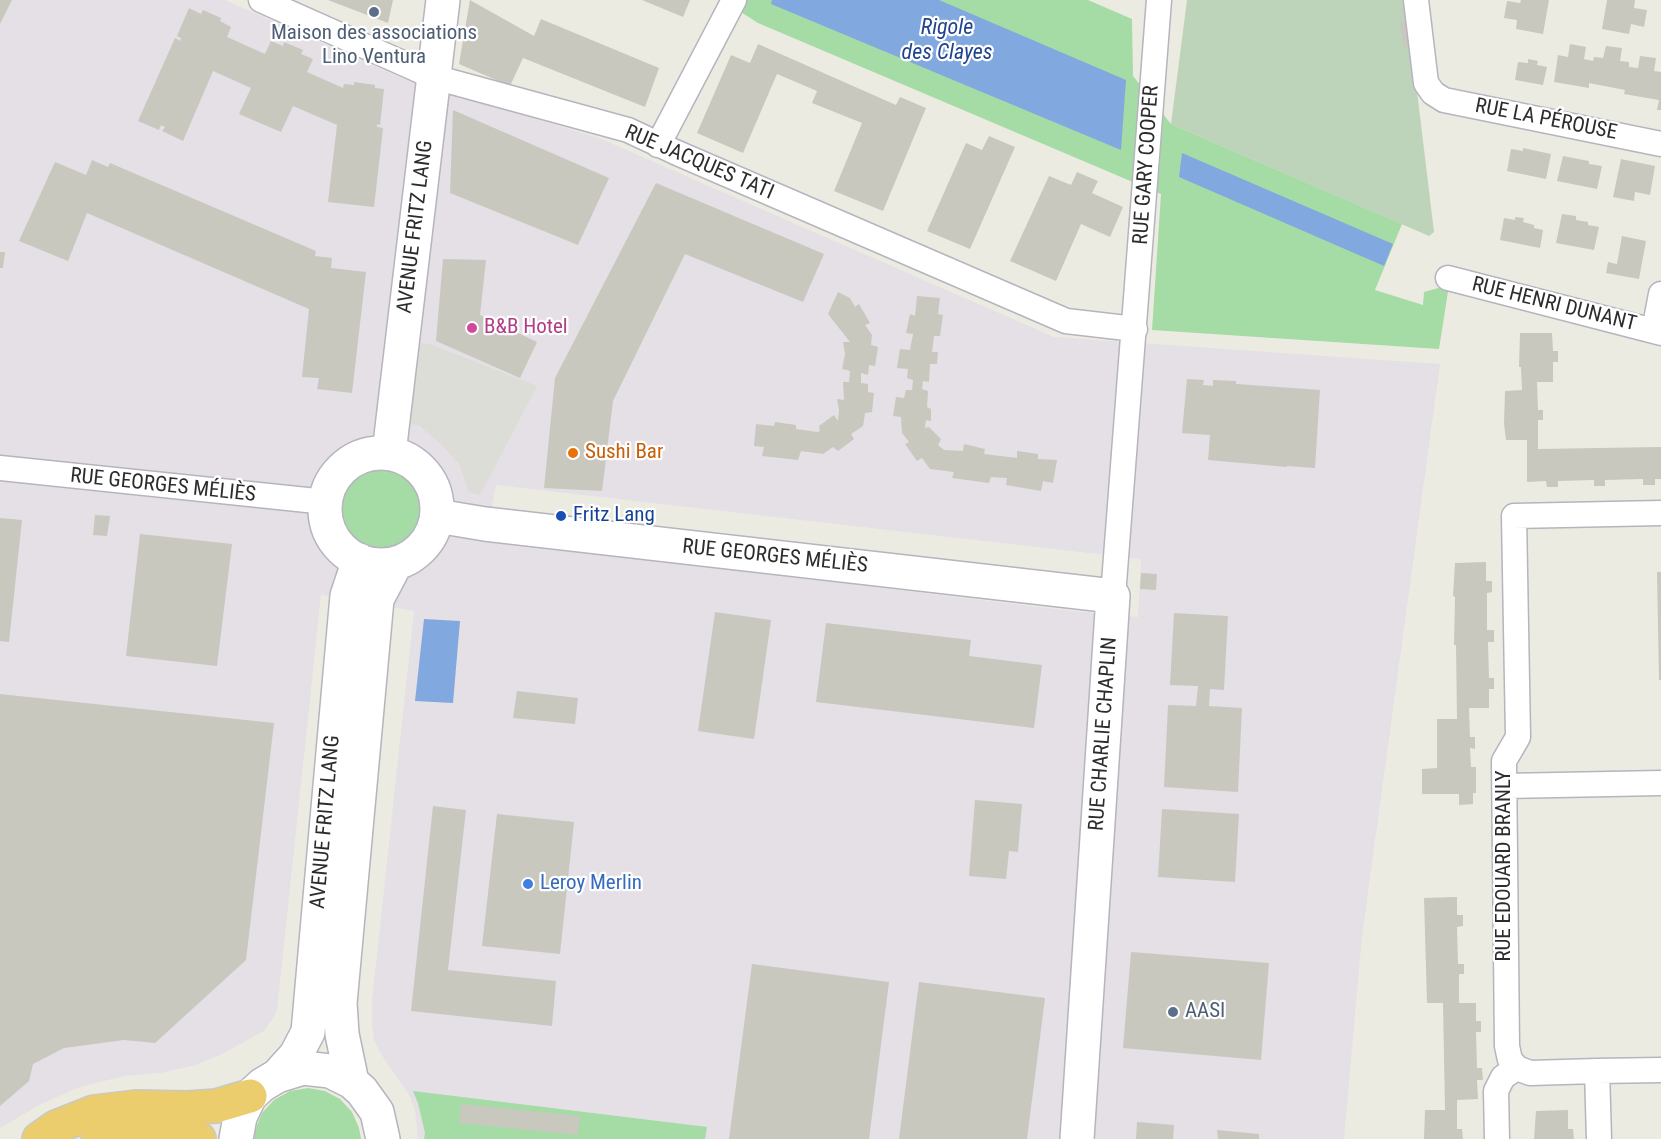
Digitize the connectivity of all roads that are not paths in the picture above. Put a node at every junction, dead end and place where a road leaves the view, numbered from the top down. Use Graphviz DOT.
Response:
graph roads {
  1 [pos="261,0"];
  2 [pos="443,0"];
  3 [pos="734,0"];
  4 [pos="1158,0"];
  5 [pos="1416,0"];
  6 [pos="434,77"];
  7 [pos="1661,144"];
  8 [pos="658,145"];
  9 [pos="1448,278"];
  10 [pos="1661,294"];
  11 [pos="1135,329"];
  12 [pos="1658,332"];
  13 [pos="388,453"];
  14 [pos="0,468"];
  15 [pos="326,502"];
  16 [pos="1661,513"];
  17 [pos="437,516"];
  18 [pos="358,560"];
  19 [pos="396,563"];
  20 [pos="1113,596"];
  21 [pos="1661,783"];
  22 [pos="1505,786"];
  23 [pos="1518,1068"];
  24 [pos="1661,1070"];
  25 [pos="1597,1071"];
  26 [pos="277,1076"];
  27 [pos="352,1082"];
  28 [pos="250,1096"];
  29 [pos="39,1139"];
  30 [pos="98,1139"];
  31 [pos="199,1139"];
  32 [pos="236,1139"];
  33 [pos="383,1139"];
  34 [pos="1077,1139"];
  35 [pos="1497,1139"];
  36 [pos="1599,1139"];
  1 -- 6 [label="street, RUE JACQUES TATI"];
  2 -- 6 [label="street, AVENUE FRITZ LANG"];
  3 -- 8 [label="street"];
  4 -- 11 [label="street, RUE GARY COOPER"];
  5 -- 7 [label="street, RUE LA PÉROUSE"];
  6 -- 8 [label="street, RUE JACQUES TATI"];
  6 -- 13 [label="street, AVENUE FRITZ LANG"];
  8 -- 11 [label="street, RUE JACQUES TATI"];
  9 -- 12 [label="street, RUE HENRI DUNANT"];
  10 -- 12 [label="street"];
  11 -- 20 [label="street, RUE CHARLIE CHAPLIN"];
  13 -- 15 [label="street"];
  13 -- 17 [label="street"];
  14 -- 15 [label="street, RUE GEORGES MÉLIÈS"];
  15 -- 18 [label="street"];
  16 -- 22 [label="street, RUE EDOUARD BRANLY"];
  17 -- 19 [label="street"];
  17 -- 20 [label="street, RUE GEORGES MÉLIÈS"];
  18 -- 19 [label="street"];
  18 -- 26 [label="street, AVENUE FRITZ LANG"];
  19 -- 27 [label="street, AVENUE FRITZ LANG"];
  20 -- 34 [label="street, RUE CHARLIE CHAPLIN"];
  21 -- 22 [label="street"];
  22 -- 23 [label="street, RUE EDOUARD BRANLY"];
  23 -- 25 [label="street"];
  23 -- 35 [label="street"];
  24 -- 25 [label="street"];
  25 -- 36 [label="street"];
  26 -- 27 [label="street"];
  26 -- 28 [label="street"];
  27 -- 33 [label="street"];
  28 -- 29 [label="highway"];
  28 -- 32 [label="street"];
  30 -- 31 [label="highway"];
}
